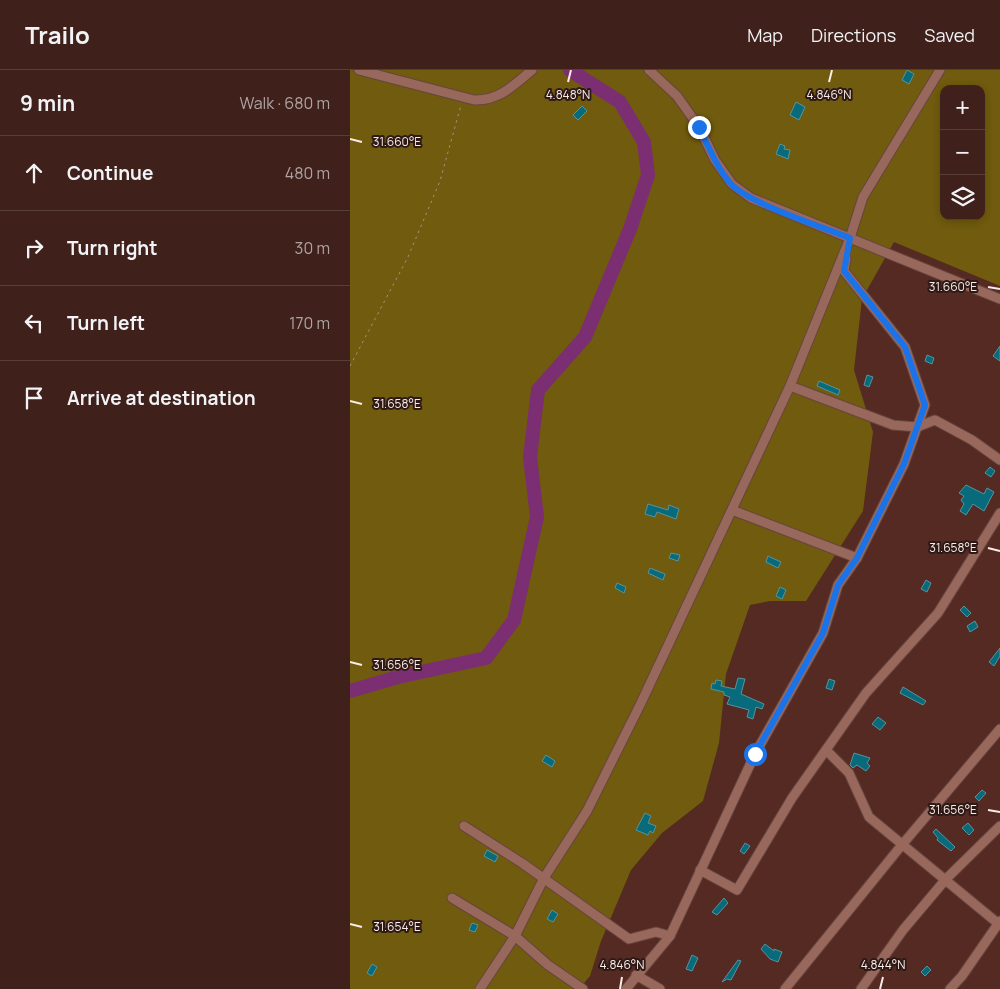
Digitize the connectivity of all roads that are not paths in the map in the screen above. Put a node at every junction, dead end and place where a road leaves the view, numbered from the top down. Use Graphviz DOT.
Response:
graph roads {
  1 [pos="359,70"];
  2 [pos="532,70"];
  3 [pos="649,70"];
  4 [pos="940,70"];
  5 [pos="850,238"];
  6 [pos="1000,299"];
  7 [pos="790,386"];
  8 [pos="917,427"];
  9 [pos="1000,460"];
  10 [pos="732,510"];
  11 [pos="1000,513"];
  12 [pos="857,558"];
  13 [pos="1000,729"];
  14 [pos="826,750"];
  15 [pos="464,826"];
  16 [pos="1000,826"];
  17 [pos="901,846"];
  18 [pos="700,870"];
  19 [pos="544,878"];
  20 [pos="946,879"];
  21 [pos="452,898"];
  22 [pos="1000,923"];
  23 [pos="515,936"];
  24 [pos="670,936"];
  25 [pos="636,975"];
  26 [pos="480,989"];
  27 [pos="583,989"];
  28 [pos="626,989"];
  29 [pos="660,989"];
  30 [pos="786,989"];
  31 [pos="861,989"];
  32 [pos="950,989"];
  1 -- 2 [label="street"];
  3 -- 5 [label="street"];
  4 -- 5 [label="street"];
  5 -- 6 [label="street"];
  5 -- 7 [label="street"];
  5 -- 8 [label="street"];
  7 -- 8 [label="street"];
  7 -- 10 [label="street"];
  8 -- 9 [label="street"];
  8 -- 12 [label="street"];
  10 -- 12 [label="street"];
  10 -- 19 [label="street"];
  11 -- 14 [label="street"];
  12 -- 18 [label="street"];
  13 -- 17 [label="street"];
  14 -- 17 [label="street"];
  14 -- 18 [label="street"];
  15 -- 19 [label="street"];
  16 -- 20 [label="street"];
  17 -- 20 [label="street"];
  17 -- 30 [label="street"];
  18 -- 24 [label="street"];
  19 -- 23 [label="street"];
  19 -- 24 [label="street"];
  20 -- 22 [label="street"];
  20 -- 31 [label="street"];
  21 -- 23 [label="street"];
  22 -- 32 [label="street"];
  23 -- 26 [label="street"];
  23 -- 27 [label="street"];
  24 -- 25 [label="street"];
  25 -- 28 [label="street"];
  25 -- 29 [label="street"];
}
